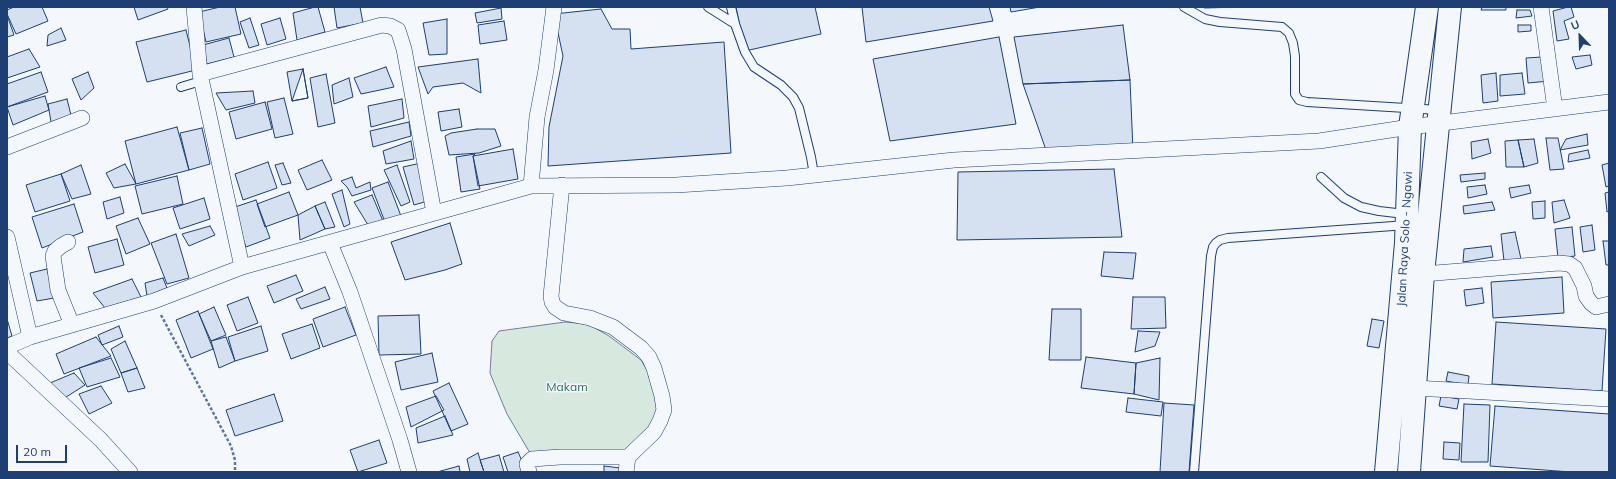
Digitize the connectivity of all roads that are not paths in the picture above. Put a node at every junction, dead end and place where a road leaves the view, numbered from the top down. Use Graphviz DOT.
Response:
graph roads {
  1 [pos="194,7"];
  2 [pos="554,7"];
  3 [pos="708,7"];
  4 [pos="731,7"];
  5 [pos="1184,7"];
  6 [pos="1427,7"];
  7 [pos="1450,7"];
  8 [pos="1541,7"];
  9 [pos="735,24"];
  10 [pos="200,78"];
  11 [pos="181,87"];
  12 [pos="1609,102"];
  13 [pos="1555,109"];
  14 [pos="1438,117"];
  15 [pos="82,118"];
  16 [pos="1412,118"];
  17 [pos="7,147"];
  18 [pos="814,175"];
  19 [pos="1321,177"];
  20 [pos="562,185"];
  21 [pos="531,186"];
  22 [pos="434,212"];
  23 [pos="1407,219"];
  24 [pos="7,237"];
  25 [pos="68,242"];
  26 [pos="330,243"];
  27 [pos="242,267"];
  28 [pos="1423,274"];
  29 [pos="1609,304"];
  30 [pos="72,325"];
  31 [pos="30,337"];
  32 [pos="7,347"];
  33 [pos="7,352"];
  34 [pos="1415,388"];
  35 [pos="1609,399"];
  36 [pos="627,465"];
  37 [pos="130,472"];
  38 [pos="409,472"];
  39 [pos="529,472"];
  40 [pos="1194,472"];
  41 [pos="1386,472"];
  42 [pos="1409,472"];
  1 -- 10 [label="street"];
  2 -- 21 [label="street"];
  3 -- 9 [label="lane"];
  4 -- 9 [label="lane"];
  5 -- 16 [label="lane"];
  6 -- 16 [label="highway, Jalan Raya Solo - Ngawi"];
  7 -- 14 [label="highway, Jalan Raya Solo - Ngawi"];
  8 -- 13 [label="street"];
  9 -- 18 [label="lane"];
  10 -- 11 [label="lane"];
  10 -- 22 [label="street"];
  10 -- 27 [label="street"];
  12 -- 13 [label="street"];
  13 -- 14 [label="street"];
  14 -- 16 [label="street"];
  14 -- 28 [label="highway, Jalan Raya Solo - Ngawi"];
  15 -- 17 [label="street"];
  16 -- 18 [label="street"];
  16 -- 23 [label="highway, Jalan Raya Solo - Ngawi"];
  18 -- 20 [label="street"];
  19 -- 23 [label="lane"];
  20 -- 21 [label="street"];
  20 -- 36 [label="street"];
  21 -- 22 [label="street"];
  22 -- 26 [label="street"];
  23 -- 40 [label="lane"];
  23 -- 41 [label="highway, Jalan Raya Solo - Ngawi"];
  24 -- 31 [label="street"];
  25 -- 30 [label="street"];
  26 -- 27 [label="street"];
  26 -- 38 [label="street"];
  27 -- 30 [label="street"];
  28 -- 29 [label="street"];
  28 -- 34 [label="highway, Jalan Raya Solo - Ngawi"];
  30 -- 31 [label="street"];
  31 -- 32 [label="street"];
  33 -- 37 [label="street"];
  34 -- 35 [label="street"];
  34 -- 42 [label="highway, Jalan Raya Solo - Ngawi"];
  36 -- 39 [label="street"];
}
